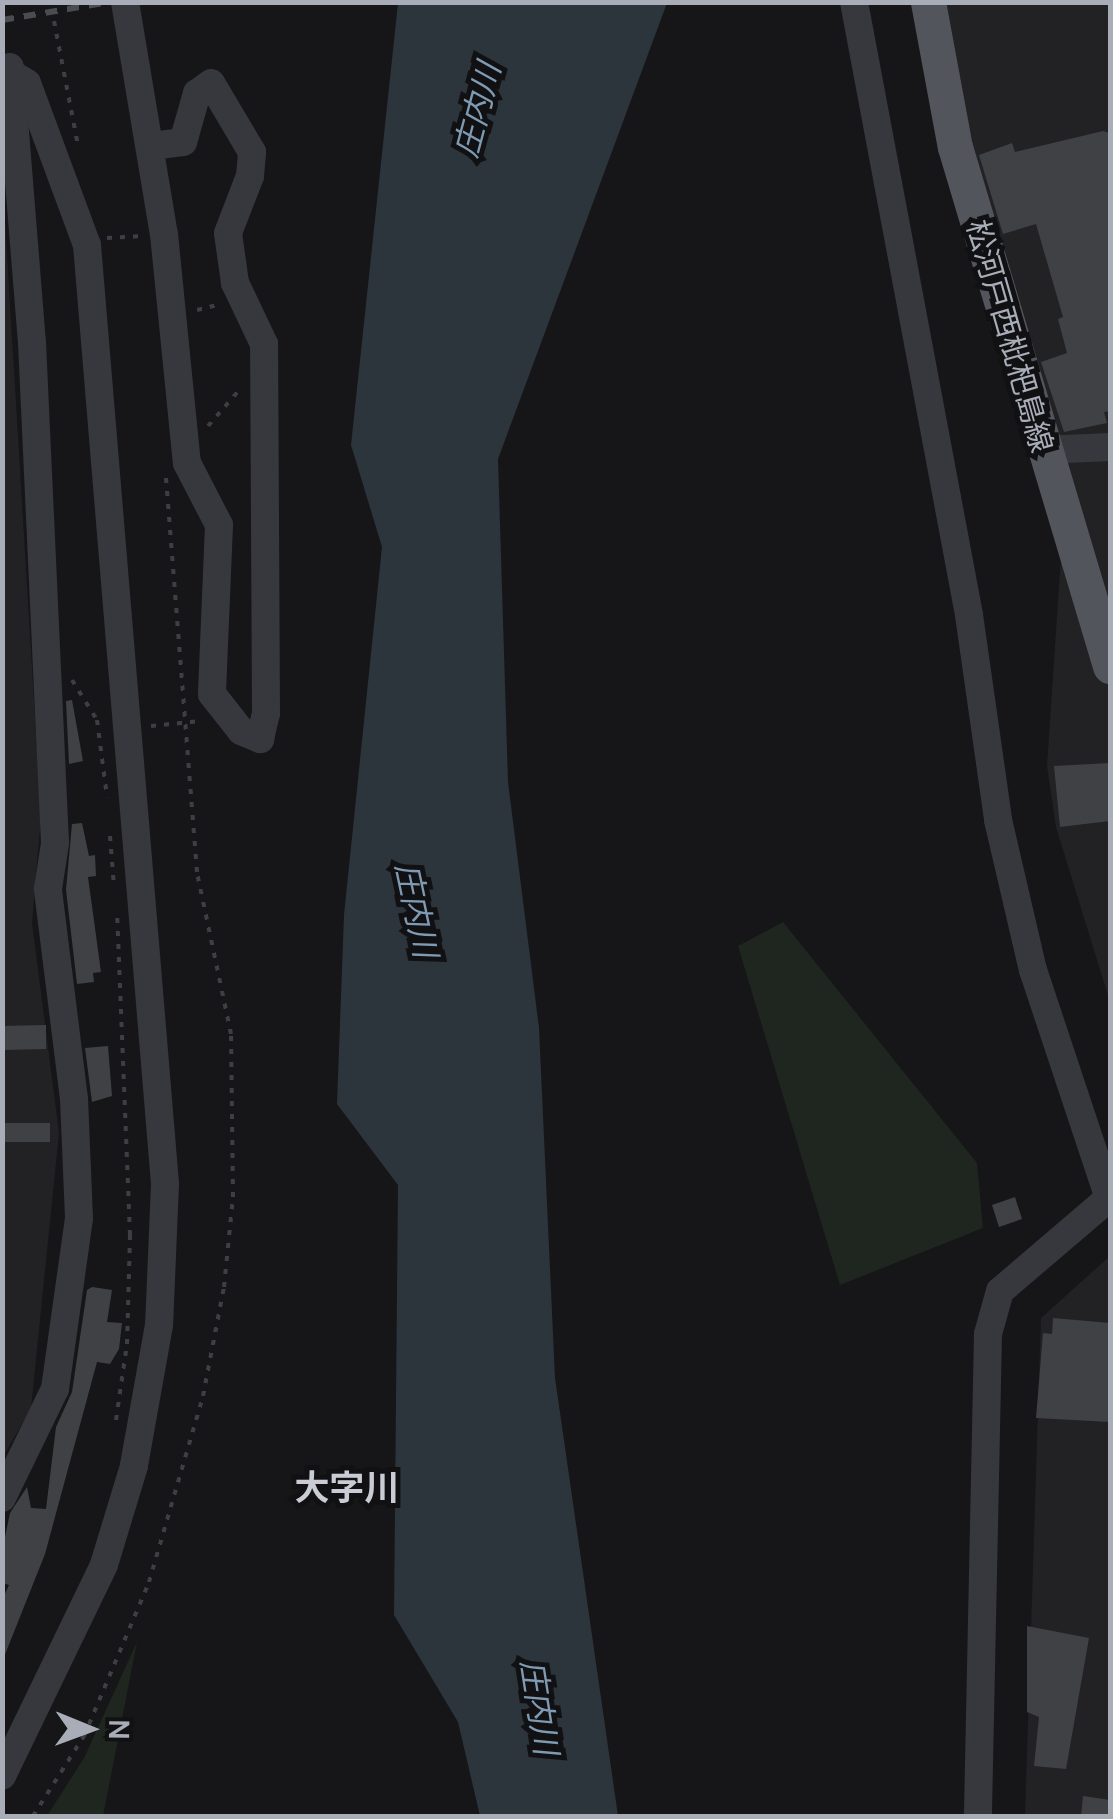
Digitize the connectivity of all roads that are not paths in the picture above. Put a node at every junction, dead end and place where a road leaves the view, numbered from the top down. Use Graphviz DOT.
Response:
graph roads {
  1 [pos="125,2"];
  2 [pos="854,2"];
  3 [pos="928,2"];
  4 [pos="6,67"];
  5 [pos="152,146"];
  6 [pos="1110,447"];
  7 [pos="1043,450"];
  8 [pos="1110,666"];
  9 [pos="1110,1199"];
  10 [pos="2,1498"];
  11 [pos="2,1776"];
  12 [pos="978,1816"];
  1 -- 5 [label="street"];
  2 -- 9 [label="street"];
  3 -- 7 [label="main road, 松河戸西枇杷島線"];
  4 -- 10 [label="street"];
  4 -- 11 [label="street"];
  5 -- 5 [label="street"];
  6 -- 7 [label="street"];
  7 -- 8 [label="main road, 松河戸西枇杷島線"];
  9 -- 12 [label="street"];
}
